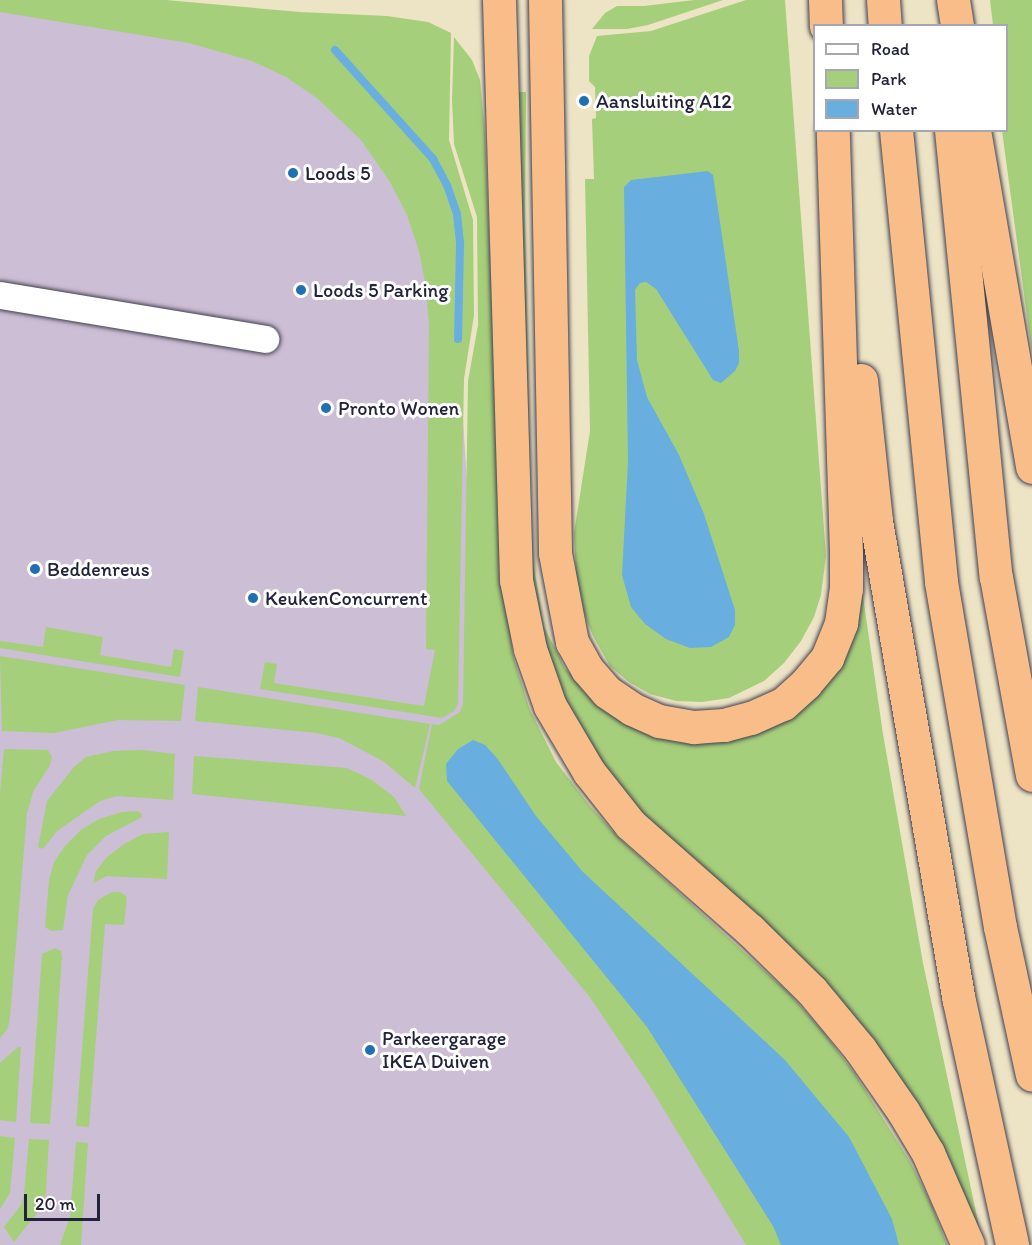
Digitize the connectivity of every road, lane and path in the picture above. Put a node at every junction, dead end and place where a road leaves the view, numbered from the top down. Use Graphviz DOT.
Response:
graph roads {
  1 [pos="499,0"];
  2 [pos="546,0"];
  3 [pos="825,0"];
  4 [pos="883,0"];
  5 [pos="939,0"];
  6 [pos="953,0"];
  7 [pos="826,24"];
  8 [pos="885,24"];
  9 [pos="941,24"];
  10 [pos="957,24"];
  11 [pos="834,132"];
  12 [pos="834,132"];
  13 [pos="896,132"];
  14 [pos="951,132"];
  15 [pos="974,132"];
  16 [pos="0,295"];
  17 [pos="265,339"];
  18 [pos="1032,467"];
  19 [pos="1032,775"];
  20 [pos="1032,1075"];
  21 [pos="968,1245"];
  22 [pos="1012,1245"];
  1 -- 21 [label="highway"];
  2 -- 11 [label="highway"];
  3 -- 7 [label="highway"];
  4 -- 8 [label="highway"];
  5 -- 9 [label="highway"];
  6 -- 10 [label="highway"];
  12 -- 22 [label="highway"];
  13 -- 20 [label="highway"];
  14 -- 19 [label="highway"];
  15 -- 18 [label="highway"];
  16 -- 17 [label="street"];
}
